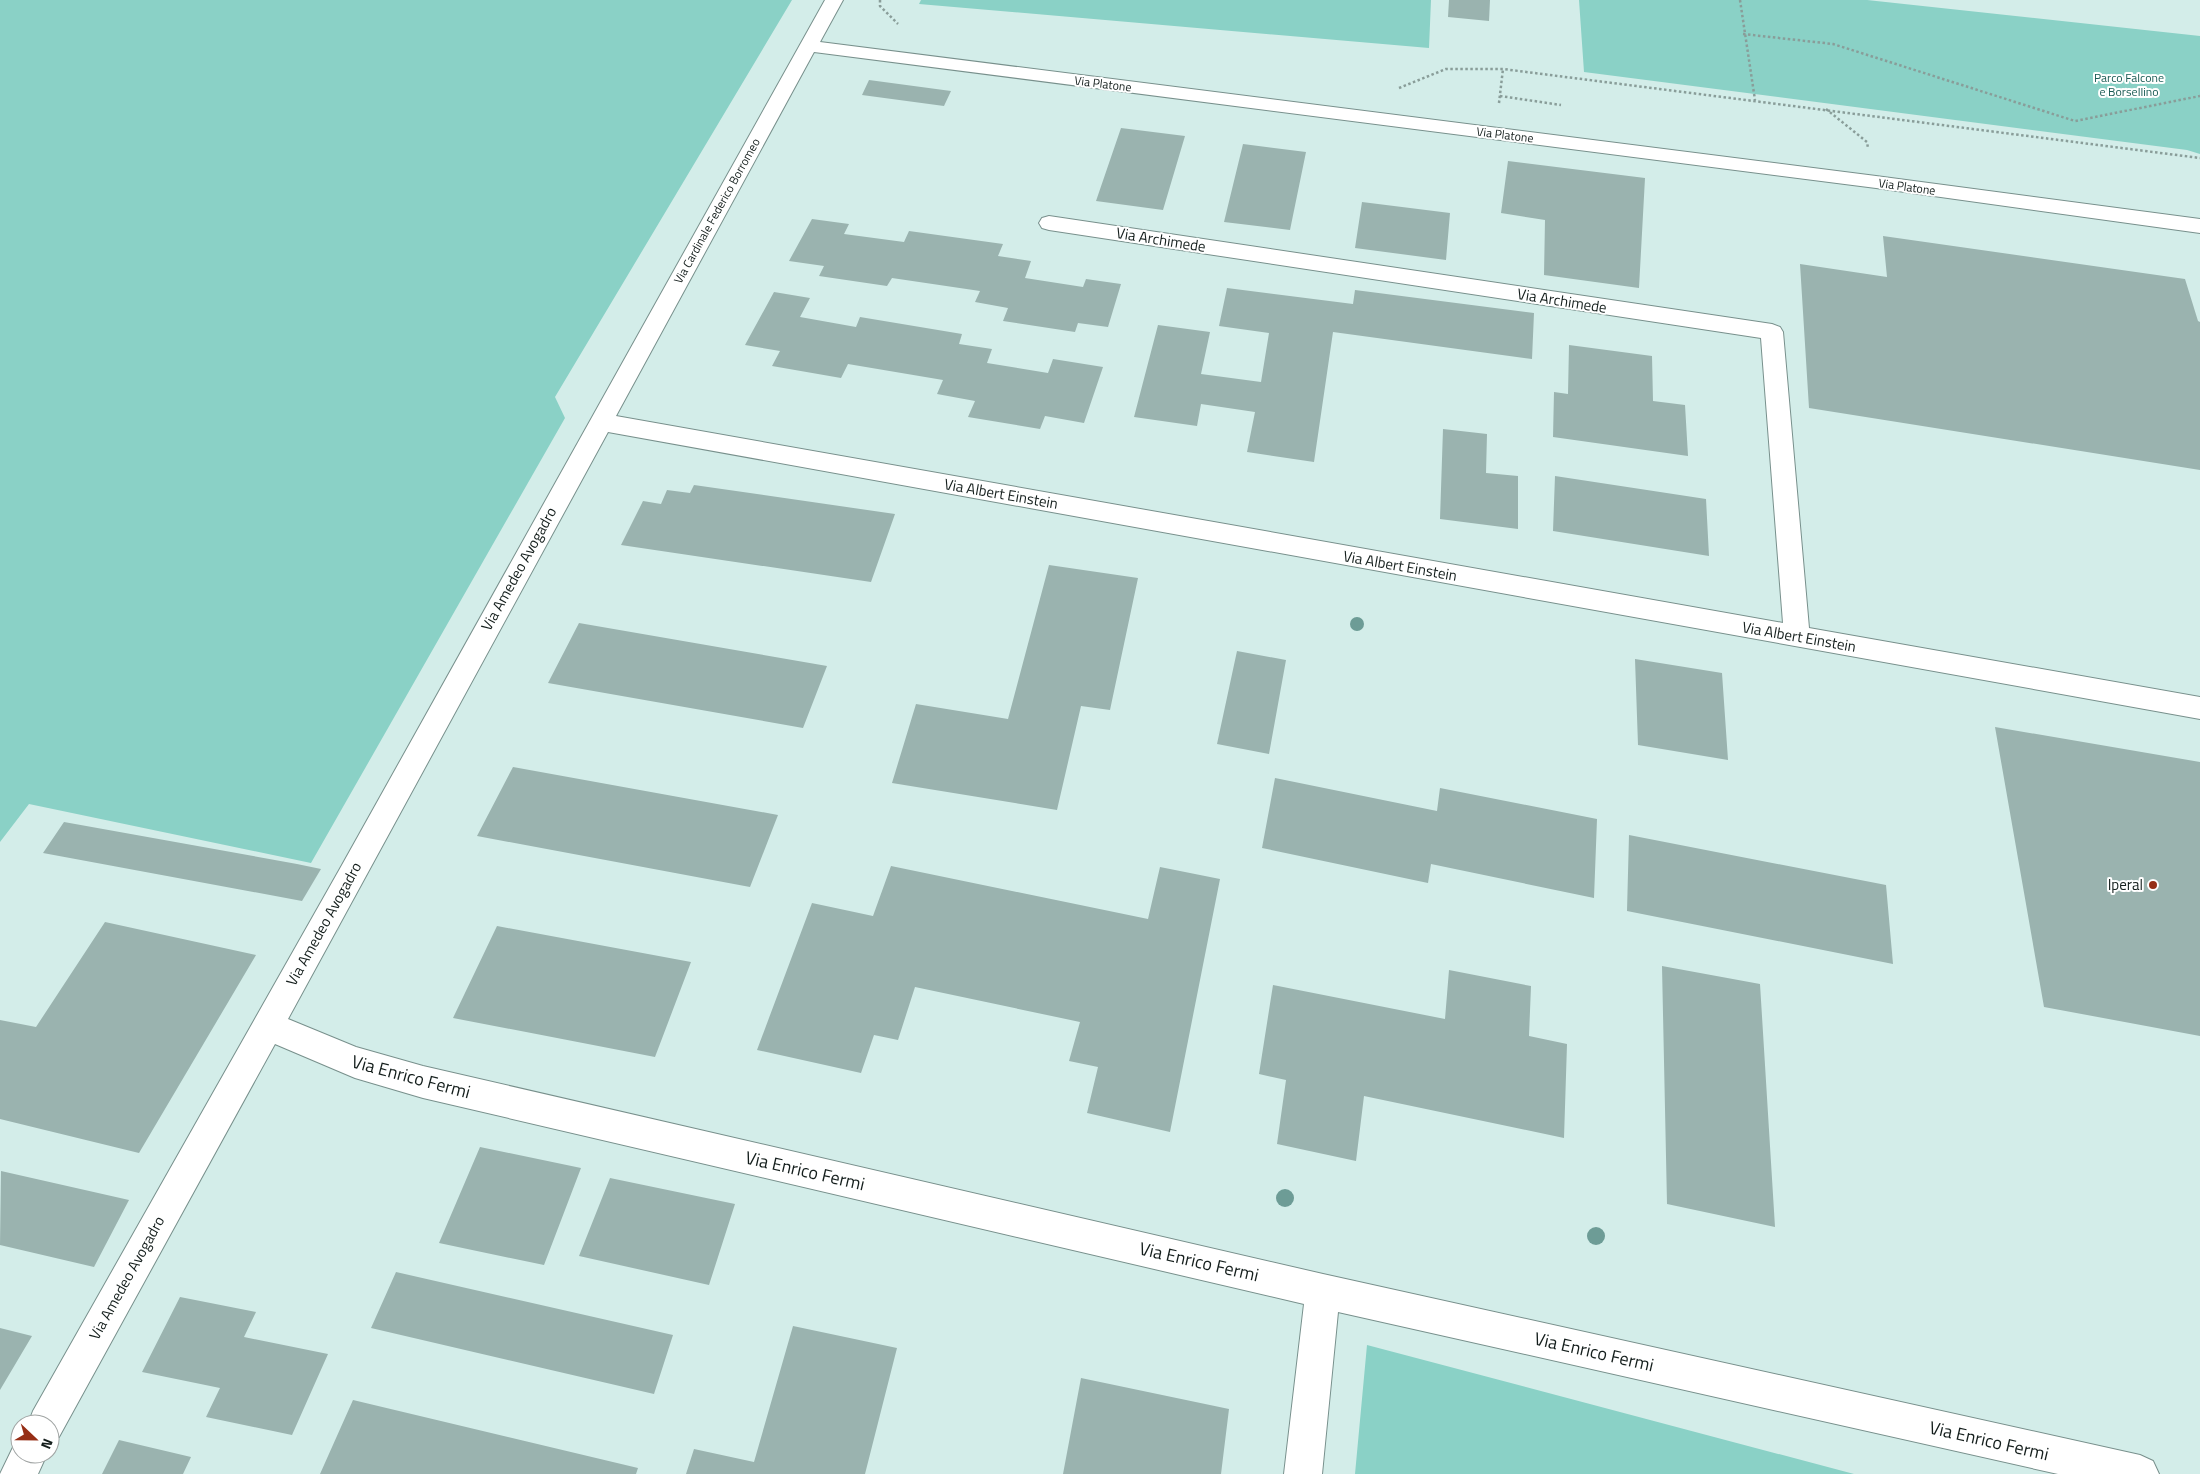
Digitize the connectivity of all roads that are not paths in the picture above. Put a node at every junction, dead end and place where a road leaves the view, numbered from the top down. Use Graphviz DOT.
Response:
graph roads {
  1 [pos="834,0"];
  2 [pos="809,46"];
  3 [pos="1049,223"];
  4 [pos="2200,226"];
  5 [pos="600,422"];
  6 [pos="1798,637"];
  7 [pos="2200,708"];
  8 [pos="267,1026"];
  9 [pos="1323,1291"];
  10 [pos="52,1414"];
  11 [pos="1303,1474"];
  12 [pos="2140,1474"];
  1 -- 2 [label="street, Via Cardinale Federico Borromeo"];
  2 -- 4 [label="street, Via Platone"];
  2 -- 5 [label="street, Via Cardinale Federico Borromeo"];
  3 -- 6 [label="street, Via Archimede"];
  5 -- 6 [label="street, Via Albert Einstein"];
  5 -- 8 [label="street, Via Amedeo Avogadro"];
  6 -- 7 [label="street, Via Albert Einstein"];
  8 -- 9 [label="street, Via Enrico Fermi"];
  8 -- 10 [label="street, Via Amedeo Avogadro"];
  9 -- 11 [label="street"];
  9 -- 12 [label="street, Via Enrico Fermi"];
}
